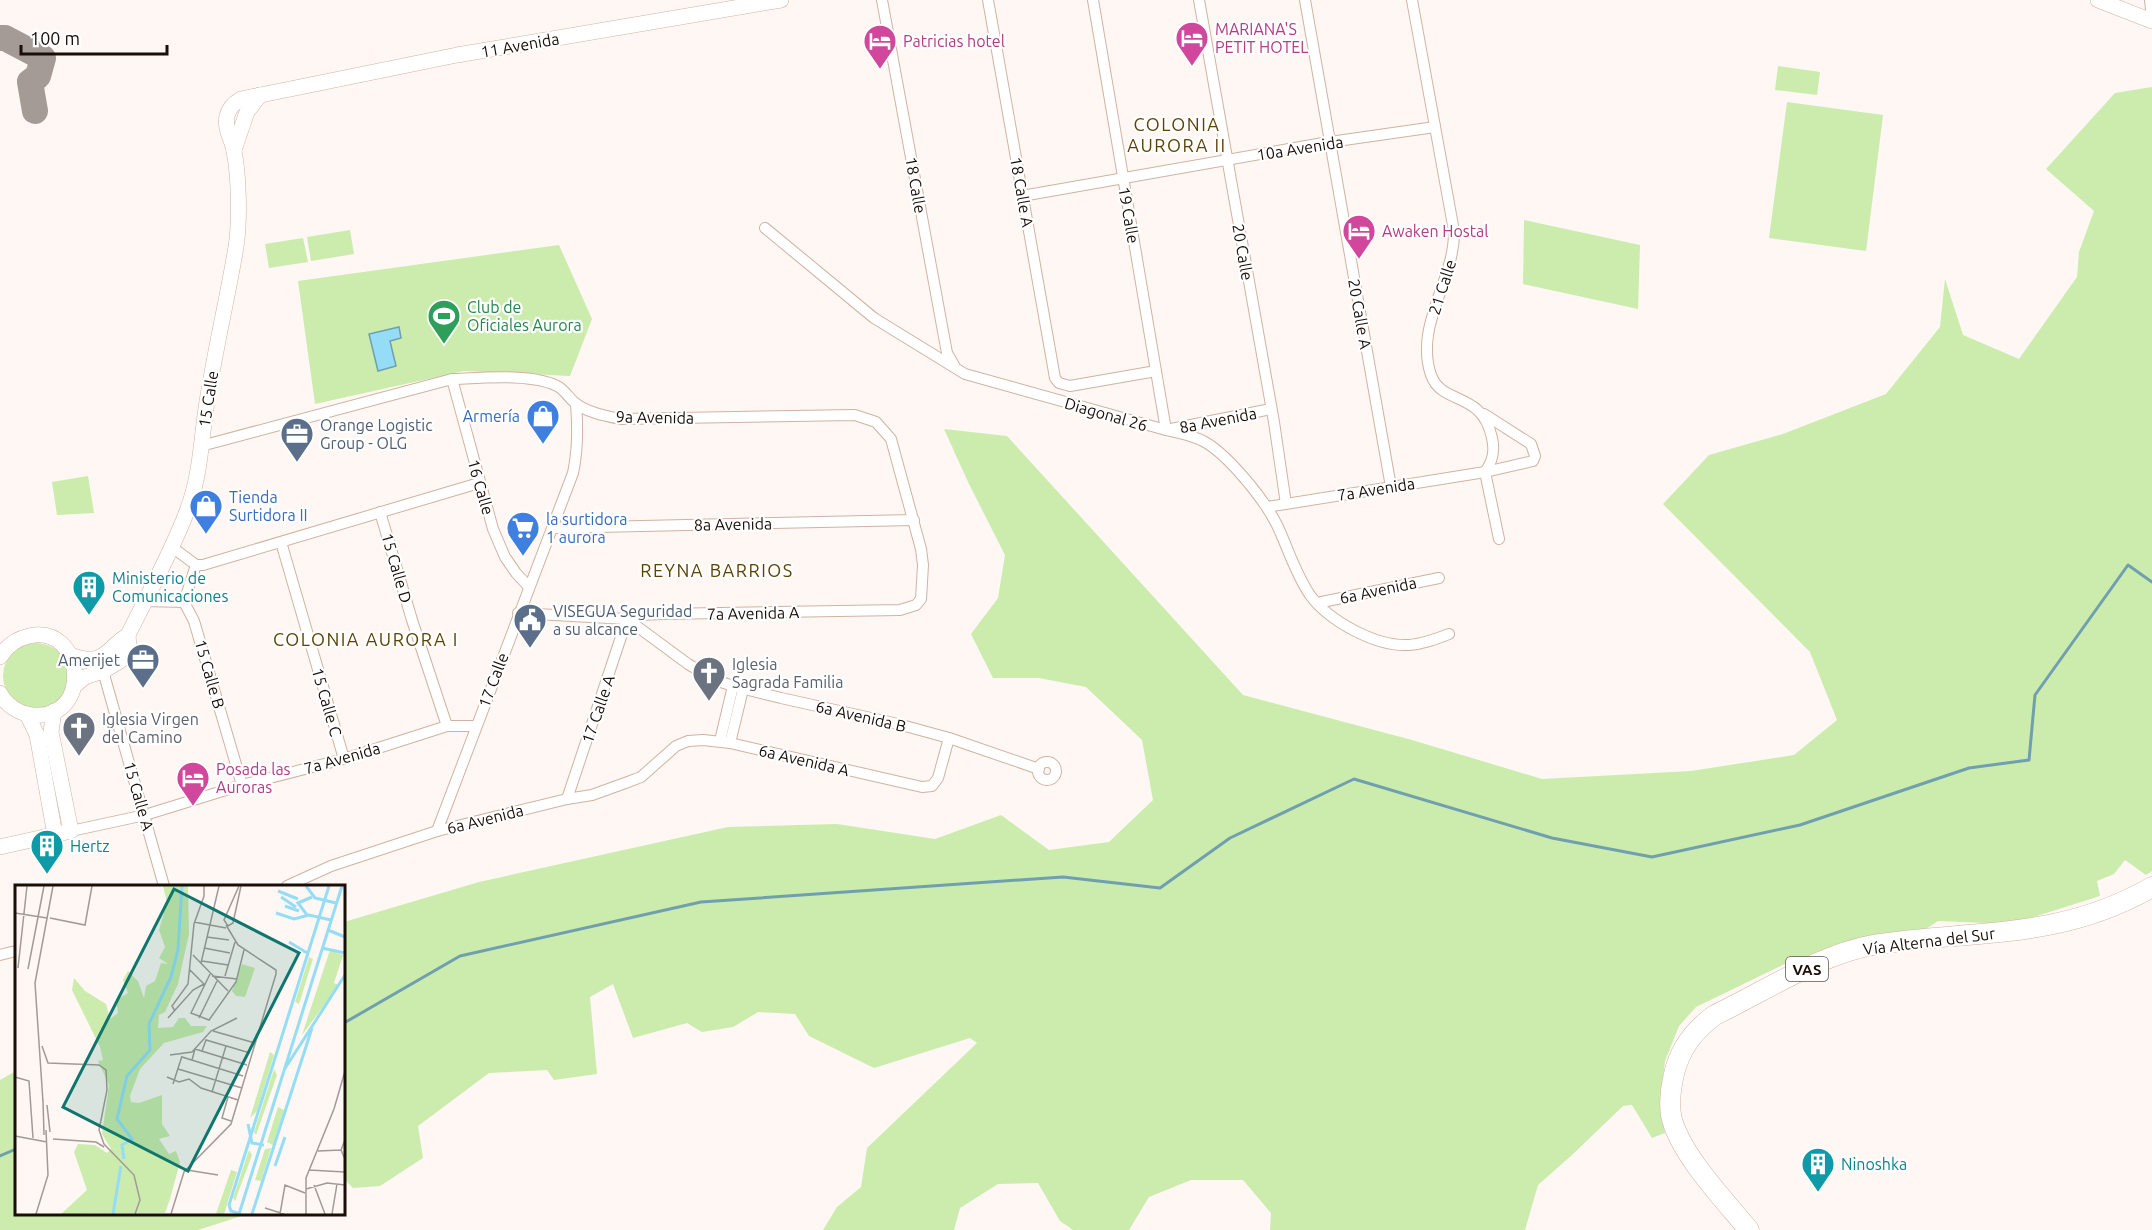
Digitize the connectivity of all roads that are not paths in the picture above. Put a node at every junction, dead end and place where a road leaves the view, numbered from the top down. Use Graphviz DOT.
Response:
graph roads {
  1 [pos="781,0"];
  2 [pos="882,0"];
  3 [pos="988,0"];
  4 [pos="1093,0"];
  5 [pos="1199,0"];
  6 [pos="1305,0"];
  7 [pos="1413,0"];
  8 [pos="2098,0"];
  9 [pos="2150,0"];
  10 [pos="2152,20"];
  11 [pos="1435,128"];
  12 [pos="1329,142"];
  13 [pos="234,150"];
  14 [pos="1227,160"];
  15 [pos="1123,179"];
  16 [pos="1022,196"];
  17 [pos="765,228"];
  18 [pos="956,368"];
  19 [pos="1156,371"];
  20 [pos="452,379"];
  21 [pos="580,406"];
  22 [pos="1271,410"];
  23 [pos="1483,414"];
  24 [pos="1166,430"];
  25 [pos="201,446"];
  26 [pos="1485,472"];
  27 [pos="479,483"];
  28 [pos="1391,487"];
  29 [pos="1286,504"];
  30 [pos="1267,507"];
  31 [pos="380,512"];
  32 [pos="914,520"];
  33 [pos="553,528"];
  34 [pos="1499,539"];
  35 [pos="281,542"];
  36 [pos="172,547"];
  37 [pos="196,565"];
  38 [pos="1439,578"];
  39 [pos="529,587"];
  40 [pos="145,602"];
  41 [pos="184,602"];
  42 [pos="1317,603"];
  43 [pos="518,613"];
  44 [pos="627,619"];
  45 [pos="1449,634"];
  46 [pos="128,635"];
  47 [pos="70,655"];
  48 [pos="0,657"];
  49 [pos="104,671"];
  50 [pos="74,686"];
  51 [pos="738,687"];
  52 [pos="1,695"];
  53 [pos="54,711"];
  54 [pos="27,714"];
  55 [pos="447,726"];
  56 [pos="475,726"];
  57 [pos="949,738"];
  58 [pos="725,742"];
  59 [pos="676,746"];
  60 [pos="344,759"];
  61 [pos="1039,769"];
  62 [pos="242,785"];
  63 [pos="567,799"];
  64 [pos="145,815"];
  65 [pos="71,831"];
  66 [pos="436,831"];
  67 [pos="55,835"];
  68 [pos="0,848"];
  69 [pos="164,885"];
  70 [pos="289,885"];
  71 [pos="2152,887"];
  72 [pos="15,951"];
  73 [pos="0,955"];
  74 [pos="1749,1230"];
  1 -- 13 [label="main road, 11 Avenida"];
  2 -- 18 [label="street, 18 Calle"];
  3 -- 16 [label="street, 18 Calle A"];
  4 -- 15 [label="street, 19 Calle"];
  5 -- 14 [label="street, 20 Calle"];
  6 -- 12 [label="street, 20 Calle A"];
  7 -- 11 [label="street, 21 Calle"];
  8 -- 10 [label="main road"];
  9 -- 10 [label="street"];
  11 -- 12 [label="street, 10a Avenida"];
  11 -- 23 [label="street, 21 Calle"];
  12 -- 14 [label="street, 10a Avenida"];
  12 -- 28 [label="street, 20 Calle A"];
  13 -- 25 [label="main road, 15 Calle"];
  14 -- 15 [label="street, 10a Avenida"];
  14 -- 22 [label="street, 20 Calle"];
  15 -- 16 [label="street, 10a Avenida"];
  15 -- 19 [label="street, 19 Calle"];
  16 -- 19 [label="street, 18 Calle A"];
  17 -- 18 [label="street, Diagonal 26"];
  18 -- 24 [label="street, Diagonal 26"];
  19 -- 24 [label="street, 19 Calle"];
  20 -- 21 [label="street, 9a Avenida"];
  20 -- 25 [label="street, 9a Avenida"];
  20 -- 27 [label="street, 16 Calle"];
  21 -- 32 [label="street, 9a Avenida"];
  21 -- 33 [label="street, 17 Calle"];
  22 -- 24 [label="street, 8a Avenida"];
  22 -- 29 [label="street, 20 Calle"];
  23 -- 26 [label="street"];
  23 -- 26 [label="street, 21 Calle"];
  24 -- 30 [label="street, Diagonal 26"];
  25 -- 36 [label="main road, 15 Calle"];
  26 -- 28 [label="street, 7a Avenida"];
  26 -- 34 [label="street"];
  27 -- 31 [label="street"];
  27 -- 39 [label="street, 16 Calle"];
  28 -- 29 [label="street, 7a Avenida"];
  29 -- 30 [label="street, 7a Avenida"];
  30 -- 42 [label="street, Diagonal 26"];
  31 -- 35 [label="street"];
  31 -- 55 [label="street, 15 Calle D"];
  32 -- 33 [label="street, 8a Avenida"];
  32 -- 44 [label="street, 7a Avenida A"];
  33 -- 39 [label="street, 17 Calle"];
  35 -- 37 [label="street"];
  35 -- 60 [label="street, 15 Calle C"];
  36 -- 37 [label="street"];
  36 -- 40 [label="main road, 15 Calle"];
  37 -- 41 [label="street"];
  38 -- 42 [label="street, 6a Avenida"];
  39 -- 43 [label="street, 17 Calle"];
  40 -- 41 [label="street"];
  40 -- 46 [label="main road, 15 Calle"];
  41 -- 62 [label="street, 15 Calle B"];
  42 -- 45 [label="street"];
  43 -- 44 [label="street, 7a Avenida A"];
  43 -- 56 [label="street, 17 Calle"];
  44 -- 51 [label="street, 6a Avenida B"];
  44 -- 63 [label="street, 17 Calle A"];
  46 -- 47 [label="main road, 15 Calle"];
  46 -- 49 [label="main road, 15 Calle"];
  47 -- 48 [label="main road"];
  47 -- 50 [label="main road"];
  49 -- 50 [label="main road, 15 Calle"];
  49 -- 64 [label="street, 15 Calle A"];
  50 -- 53 [label="main road"];
  51 -- 57 [label="street, 6a Avenida B"];
  51 -- 58 [label="street"];
  52 -- 54 [label="main road"];
  53 -- 54 [label="main road"];
  53 -- 65 [label="main road"];
  54 -- 67 [label="main road"];
  55 -- 56 [label="street, 7a Avenida"];
  55 -- 60 [label="street, 7a Avenida"];
  56 -- 66 [label="street, 17 Calle"];
  57 -- 58 [label="street, 6a Avenida A"];
  57 -- 61 [label="street, 6a Avenida B"];
  58 -- 59 [label="street, 6a Avenida A"];
  59 -- 63 [label="street, 6a Avenida"];
  60 -- 62 [label="street, 7a Avenida"];
  62 -- 64 [label="street, 7a Avenida"];
  63 -- 66 [label="street, 6a Avenida"];
  64 -- 65 [label="street, 7a Avenida"];
  64 -- 69 [label="street, 15 Calle A"];
  65 -- 67 [label="main road, 7a Avenida"];
  66 -- 70 [label="street, 6a Avenida"];
  67 -- 68 [label="main road, 7a Avenida"];
  71 -- 74 [label="highway, Vía Alterna del Sur / VAS"];
  72 -- 73 [label="street"];
}
